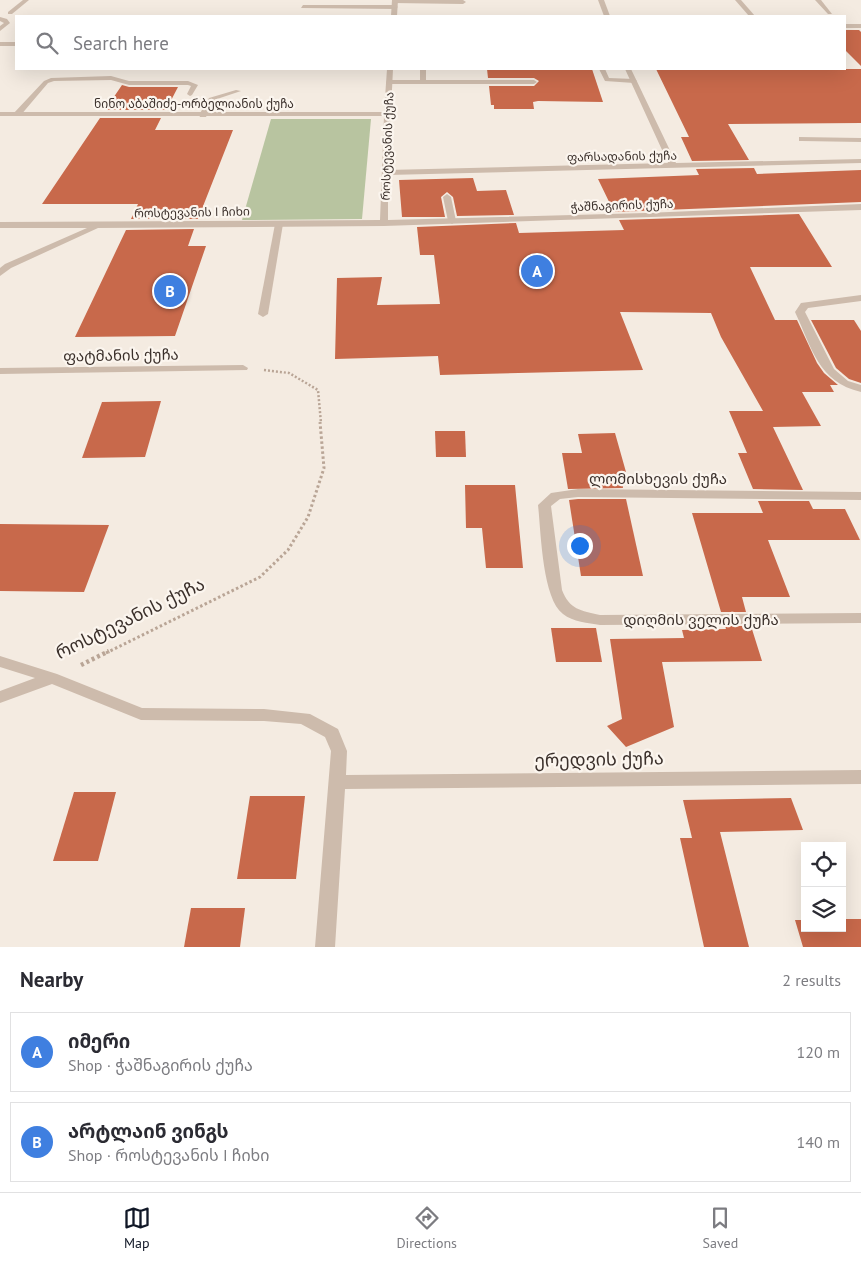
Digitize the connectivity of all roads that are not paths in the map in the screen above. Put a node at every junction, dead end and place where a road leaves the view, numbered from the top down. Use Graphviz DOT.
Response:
graph roads {
  1 [pos="26,0"];
  2 [pos="601,0"];
  3 [pos="738,0"];
  4 [pos="818,0"];
  5 [pos="463,2"];
  6 [pos="395,3"];
  7 [pos="303,6"];
  8 [pos="10,13"];
  9 [pos="830,13"];
  10 [pos="606,15"];
  11 [pos="751,15"];
  12 [pos="0,19"];
  13 [pos="846,26"];
  14 [pos="860,27"];
  15 [pos="0,29"];
  16 [pos="0,44"];
  17 [pos="15,44"];
  18 [pos="390,70"];
  19 [pos="423,70"];
  20 [pos="602,70"];
  21 [pos="628,70"];
  22 [pos="634,81"];
  23 [pos="389,82"];
  24 [pos="423,82"];
  25 [pos="534,82"];
  26 [pos="238,91"];
  27 [pos="190,94"];
  28 [pos="0,114"];
  29 [pos="17,114"];
  30 [pos="387,114"];
  31 [pos="203,115"];
  32 [pos="802,139"];
  33 [pos="861,140"];
  34 [pos="861,161"];
  35 [pos="673,166"];
  36 [pos="384,173"];
  37 [pos="447,198"];
  38 [pos="861,207"];
  39 [pos="452,221"];
  40 [pos="384,223"];
  41 [pos="279,224"];
  42 [pos="0,225"];
  43 [pos="101,226"];
  44 [pos="0,273"];
  45 [pos="861,298"];
  46 [pos="262,314"];
  47 [pos="243,368"];
  48 [pos="0,371"];
  49 [pos="861,389"];
  50 [pos="861,496"];
  51 [pos="555,590"];
  52 [pos="861,618"];
  53 [pos="0,661"];
  54 [pos="52,678"];
  55 [pos="0,697"];
  56 [pos="861,777"];
  57 [pos="337,782"];
  58 [pos="325,947"];
  1 -- 8 [label="street"];
  2 -- 10 [label="street"];
  3 -- 11 [label="street"];
  4 -- 9 [label="street"];
  5 -- 6 [label="street"];
  6 -- 7 [label="street"];
  12 -- 15 [label="street"];
  13 -- 14 [label="street"];
  16 -- 17 [label="street"];
  18 -- 23 [label="street, როსტევანის ქუჩა"];
  19 -- 24 [label="street"];
  20 -- 22 [label="street"];
  21 -- 22 [label="street"];
  22 -- 35 [label="street"];
  23 -- 24 [label="street"];
  23 -- 30 [label="street, როსტევანის ქუჩა"];
  24 -- 25 [label="street"];
  26 -- 31 [label="street"];
  27 -- 29 [label="street"];
  28 -- 29 [label="street, ნინო აბაშიძე-ორბელიანის ქუჩა"];
  29 -- 31 [label="street, ნინო აბაშიძე-ორბელიანის ქუჩა"];
  30 -- 31 [label="street, ნინო აბაშიძე-ორბელიანის ქუჩა"];
  30 -- 36 [label="street, როსტევანის ქუჩა"];
  32 -- 33 [label="street"];
  34 -- 35 [label="street, ფარსადანის ქუჩა"];
  35 -- 36 [label="street, ფარსადანის ქუჩა"];
  36 -- 40 [label="street, როსტევანის ქუჩა"];
  37 -- 39 [label="street"];
  38 -- 39 [label="street, ჭაშნაგირის ქუჩა"];
  39 -- 40 [label="street, ჭაშნაგირის ქუჩა"];
  40 -- 41 [label="street, როსტევანის I ჩიხი"];
  41 -- 43 [label="street, როსტევანის I ჩიხი"];
  41 -- 46 [label="street"];
  42 -- 43 [label="street, როსტევანის I ჩიხი"];
  43 -- 44 [label="street"];
  45 -- 49 [label="street"];
  47 -- 48 [label="street, ფატმანის ქუჩა"];
  50 -- 51 [label="street, ლომისხევის ქუჩა"];
  51 -- 52 [label="street, დიღმის ველის ქუჩა"];
  53 -- 54 [label="street"];
  54 -- 55 [label="street"];
  54 -- 57 [label="street, როსტევანის ქუჩა"];
  56 -- 57 [label="street, ერედვის ქუჩა"];
  57 -- 58 [label="street, როსტევანის ქუჩა"];
}
